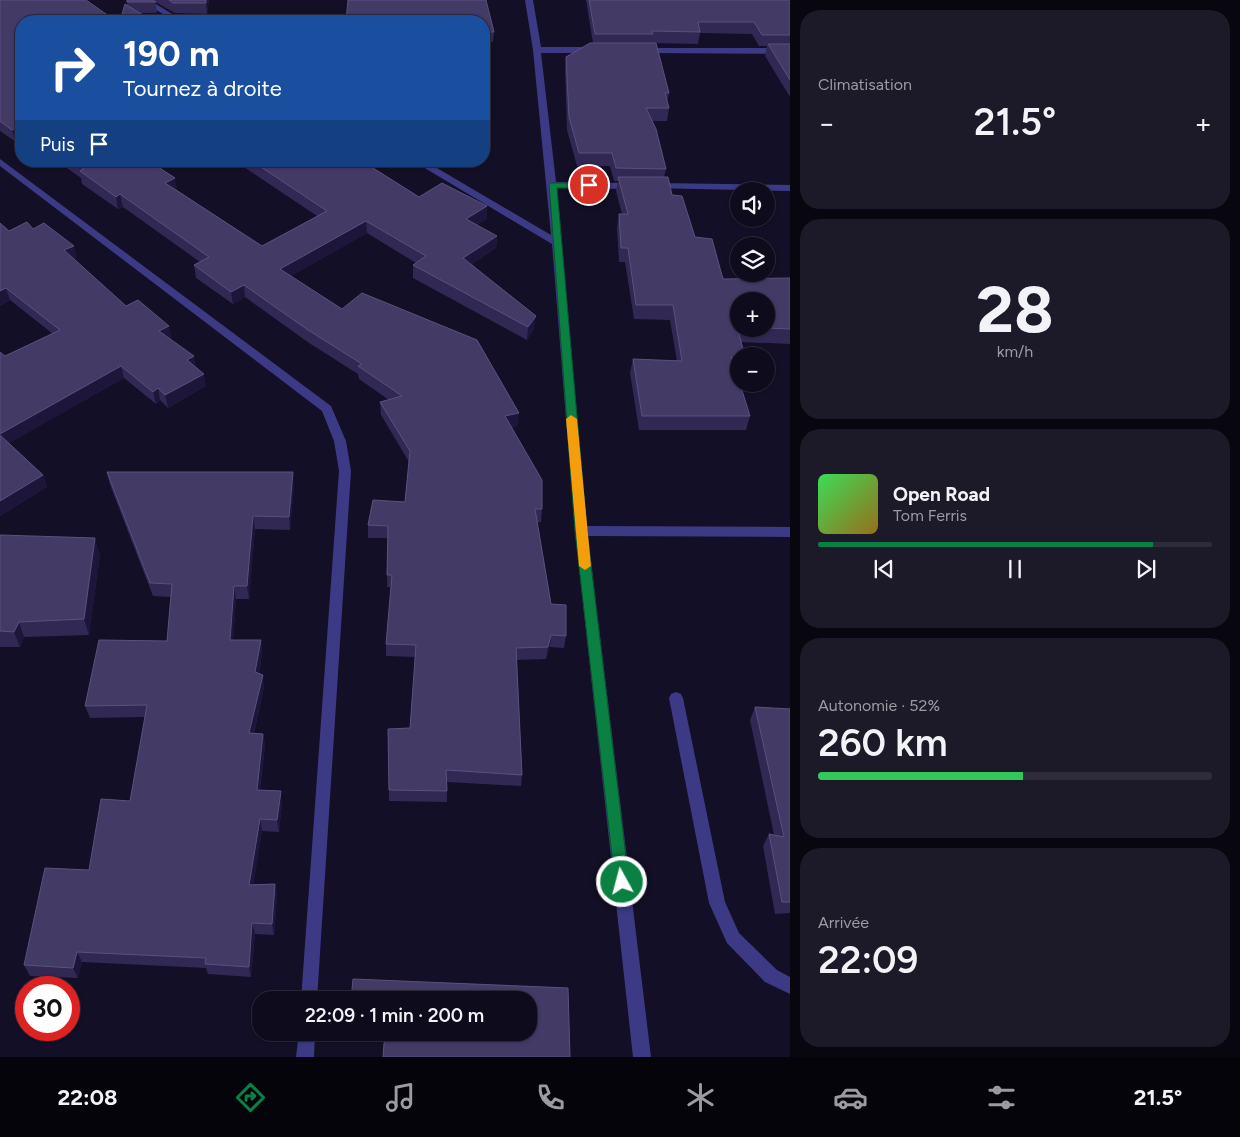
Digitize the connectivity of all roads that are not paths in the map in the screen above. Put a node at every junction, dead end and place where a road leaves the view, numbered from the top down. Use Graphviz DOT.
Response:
graph roads {
  1 [pos="143,0"];
  2 [pos="529,0"];
  3 [pos="169,15"];
  4 [pos="537,50"];
  5 [pos="605,50"];
  6 [pos="634,50"];
  7 [pos="790,51"];
  8 [pos="428,167"];
  9 [pos="3,168"];
  10 [pos="552,185"];
  11 [pos="790,188"];
  12 [pos="556,242"];
  13 [pos="581,531"];
  14 [pos="790,532"];
  15 [pos="676,698"];
  16 [pos="790,986"];
  17 [pos="310,991"];
  18 [pos="306,1041"];
  19 [pos="305,1057"];
  20 [pos="642,1057"];
  1 -- 3 [label="street"];
  2 -- 4 [label="street"];
  4 -- 5 [label="street"];
  4 -- 10 [label="street"];
  6 -- 7 [label="street"];
  8 -- 12 [label="street"];
  9 -- 17 [label="street"];
  10 -- 11 [label="street"];
  10 -- 12 [label="street"];
  12 -- 13 [label="street"];
  13 -- 14 [label="street"];
  13 -- 20 [label="street"];
  15 -- 16 [label="street"];
  18 -- 19 [label="street"];
}
